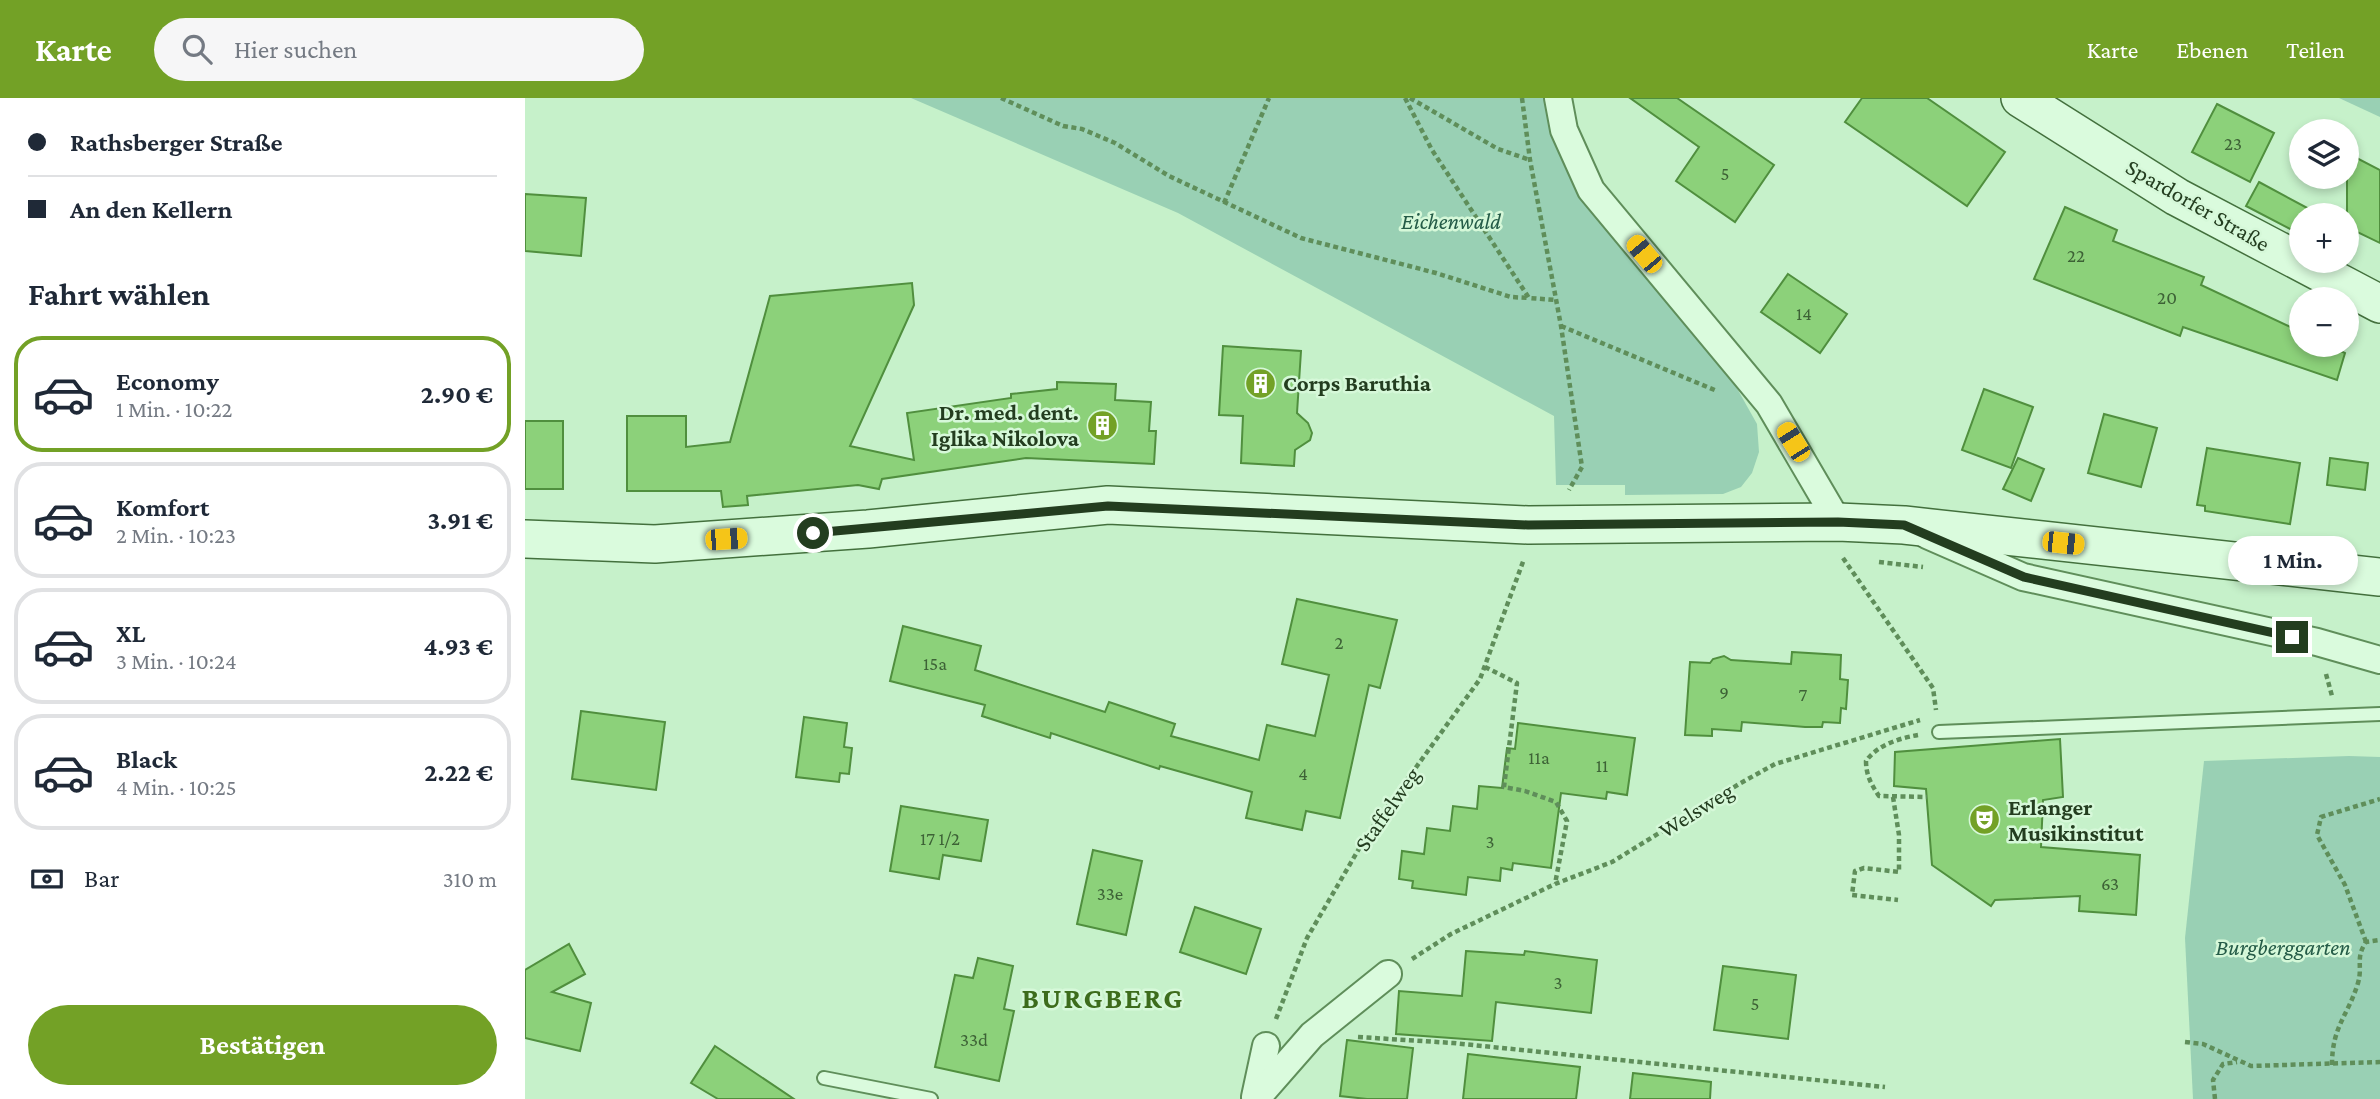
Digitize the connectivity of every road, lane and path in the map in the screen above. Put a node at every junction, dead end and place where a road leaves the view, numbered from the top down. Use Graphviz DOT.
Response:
graph roads {
  1 [pos="1001,98"];
  2 [pos="1269,98"];
  3 [pos="1407,98"];
  4 [pos="1522,98"];
  5 [pos="1558,98"];
  6 [pos="2020,98"];
  7 [pos="1530,160"];
  8 [pos="1224,203"];
  9 [pos="1529,298"];
  10 [pos="1556,300"];
  11 [pos="2380,304"];
  12 [pos="1561,326"];
  13 [pos="1769,404"];
  14 [pos="1528,525"];
  15 [pos="1904,525"];
  16 [pos="525,539"];
  17 [pos="1840,540"];
  18 [pos="2380,577"];
  19 [pos="2380,660"];
  20 [pos="1485,667"];
  21 [pos="2380,714"];
  22 [pos="1937,715"];
  23 [pos="1924,719"];
  24 [pos="1939,732"];
  25 [pos="1908,737"];
  26 [pos="1893,797"];
  27 [pos="1927,797"];
  28 [pos="2380,799"];
  29 [pos="1555,884"];
  30 [pos="1898,900"];
  31 [pos="2380,940"];
  32 [pos="2366,942"];
  33 [pos="1388,974"];
  34 [pos="1312,1035"];
  35 [pos="2185,1042"];
  36 [pos="1266,1046"];
  37 [pos="2237,1062"];
  38 [pos="2380,1062"];
  39 [pos="2332,1065"];
  40 [pos="824,1078"];
  41 [pos="1885,1087"];
  42 [pos="931,1099"];
  43 [pos="1255,1099"];
  44 [pos="2215,1099"];
  1 -- 8 [label="path"];
  2 -- 8 [label="path"];
  3 -- 7 [label="path"];
  3 -- 9 [label="path"];
  4 -- 7 [label="path"];
  5 -- 13 [label="street"];
  6 -- 11 [label="street, Spardorfer Straße"];
  7 -- 10 [label="path"];
  8 -- 9 [label="path"];
  9 -- 10 [label="path"];
  10 -- 12 [label="path"];
  12 -- 13 [label="path"];
  12 -- 14 [label="path"];
  13 -- 17 [label="street"];
  14 -- 16 [label="street"];
  14 -- 17 [label="street"];
  14 -- 20 [label="path, Staffelweg"];
  15 -- 17 [label="street"];
  15 -- 18 [label="street"];
  15 -- 19 [label="street"];
  17 -- 22 [label="path"];
  20 -- 29 [label="path"];
  20 -- 36 [label="path, Staffelweg"];
  21 -- 24 [label="lane"];
  23 -- 29 [label="path, Welsweg"];
  25 -- 26 [label="path"];
  26 -- 27 [label="path"];
  26 -- 30 [label="path"];
  28 -- 32 [label="path"];
  29 -- 33 [label="path, Welsweg"];
  31 -- 32 [label="path"];
  32 -- 39 [label="path"];
  33 -- 34 [label="street"];
  34 -- 41 [label="path"];
  34 -- 43 [label="street"];
  35 -- 37 [label="path"];
  36 -- 43 [label="street"];
  37 -- 39 [label="path"];
  37 -- 44 [label="path"];
  38 -- 39 [label="path"];
  40 -- 42 [label="lane"];
}
